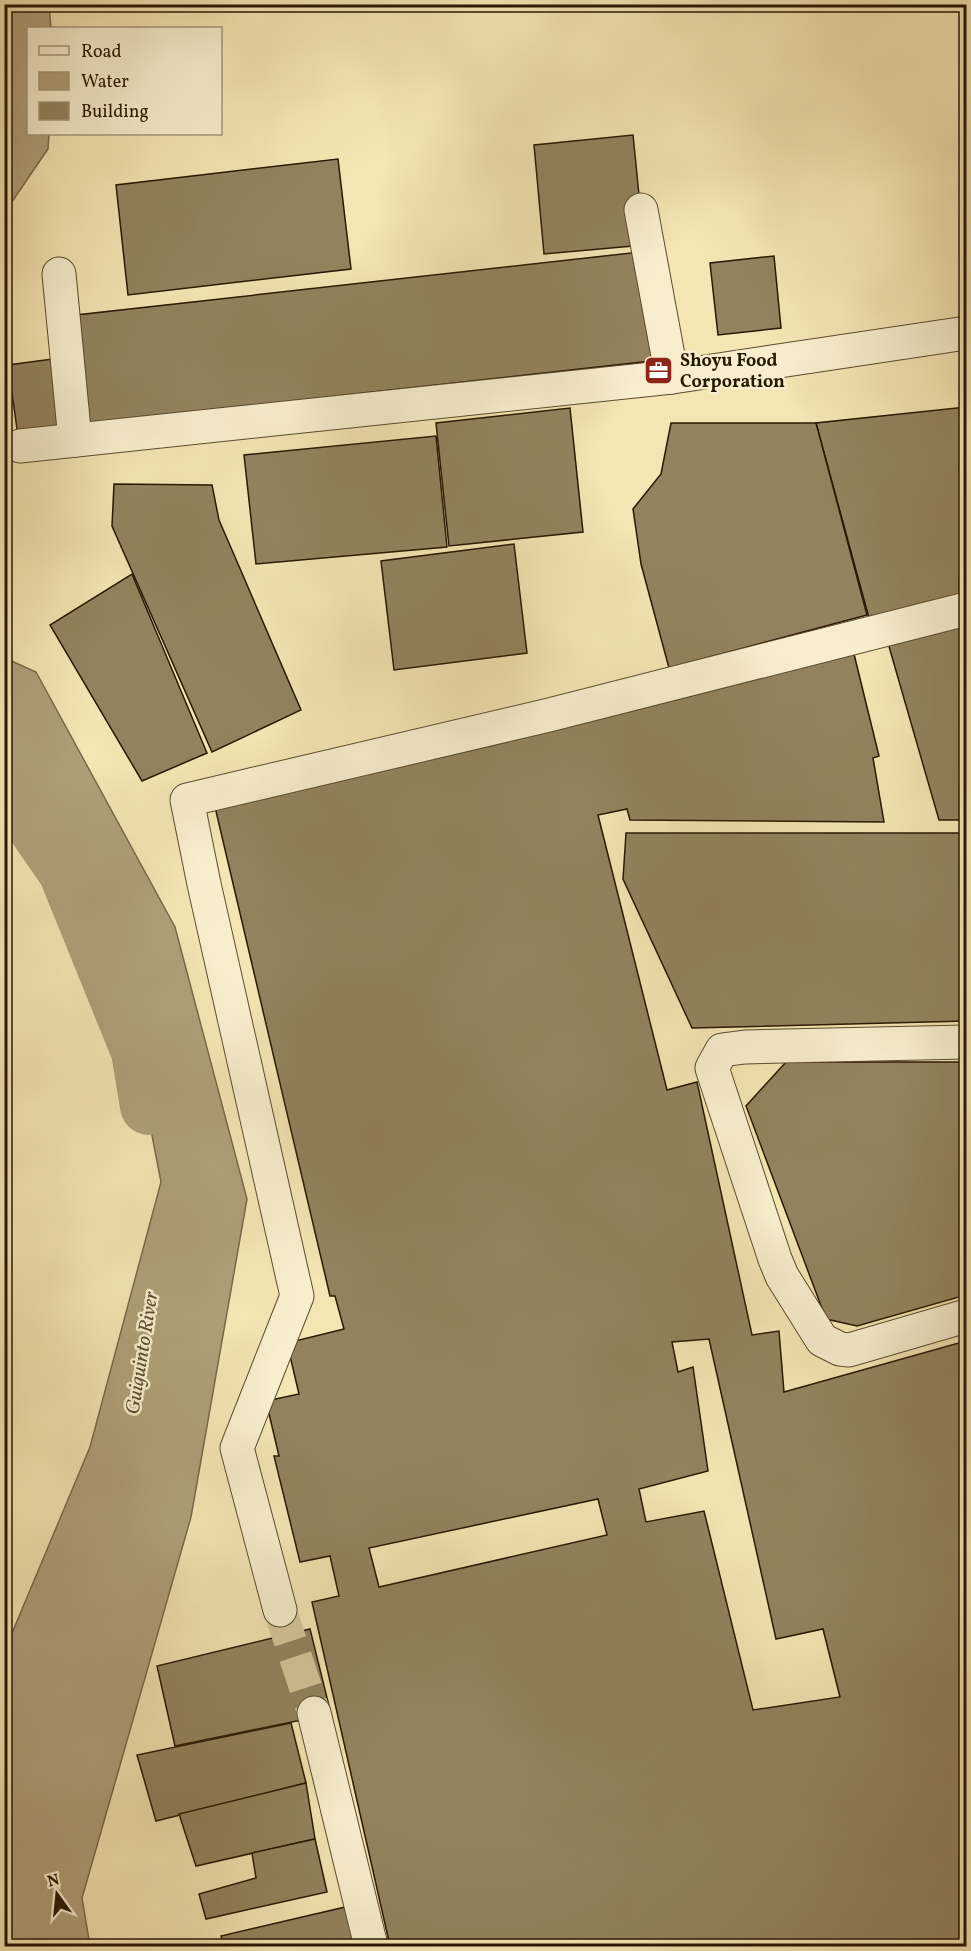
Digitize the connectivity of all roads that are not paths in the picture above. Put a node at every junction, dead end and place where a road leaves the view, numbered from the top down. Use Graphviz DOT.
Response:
graph roads {
  1 [pos="641,210"];
  2 [pos="59,274"];
  3 [pos="966,333"];
  4 [pos="672,377"];
  5 [pos="75,440"];
  6 [pos="20,446"];
  7 [pos="966,609"];
  8 [pos="966,1042"];
  9 [pos="966,1316"];
  10 [pos="280,1610"];
  11 [pos="314,1713"];
  12 [pos="371,1947"];
  1 -- 4 [label="lane"];
  2 -- 5 [label="lane"];
  3 -- 4 [label="lane"];
  4 -- 5 [label="lane"];
  5 -- 6 [label="lane"];
  7 -- 10 [label="lane"];
  8 -- 9 [label="lane"];
  11 -- 12 [label="lane"];
}
